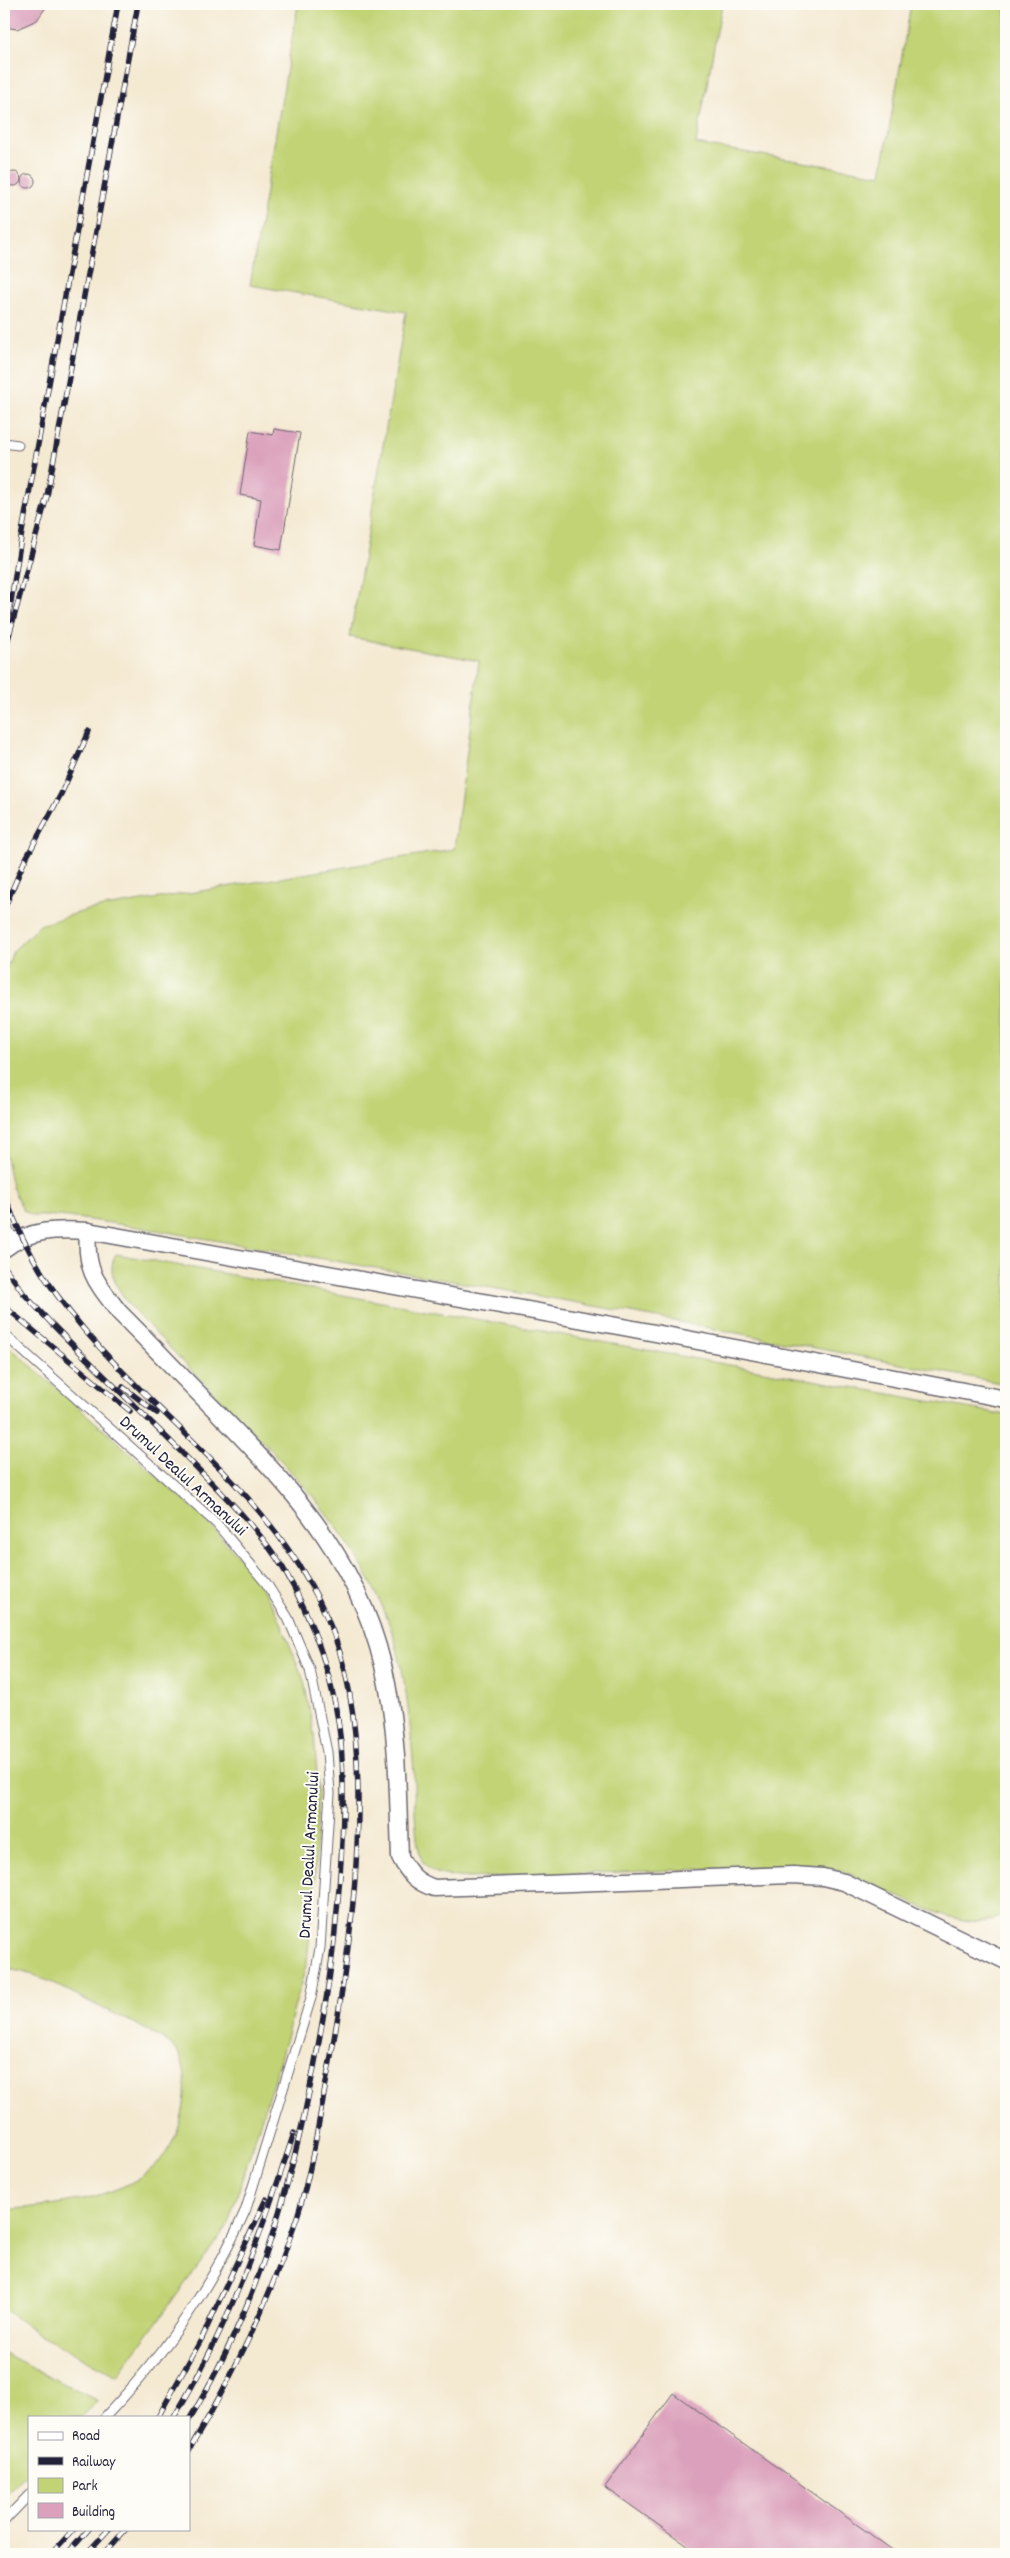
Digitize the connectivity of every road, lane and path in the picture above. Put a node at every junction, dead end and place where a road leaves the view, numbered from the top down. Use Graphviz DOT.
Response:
graph roads {
  1 [pos="4,443"];
  2 [pos="18,445"];
  3 [pos="4,1223"];
  4 [pos="88,1231"];
  5 [pos="9,1245"];
  6 [pos="4,1334"];
  7 [pos="1006,1399"];
  8 [pos="1006,1961"];
  9 [pos="105,2416"];
  10 [pos="28,2496"];
  11 [pos="4,2521"];
  1 -- 2 [label="lane"];
  3 -- 5 [label="lane"];
  4 -- 5 [label="street"];
  4 -- 7 [label="street"];
  4 -- 8 [label="street"];
  6 -- 9 [label="lane, Drumul Dealul Armanului"];
  10 -- 11 [label="lane"];
}
